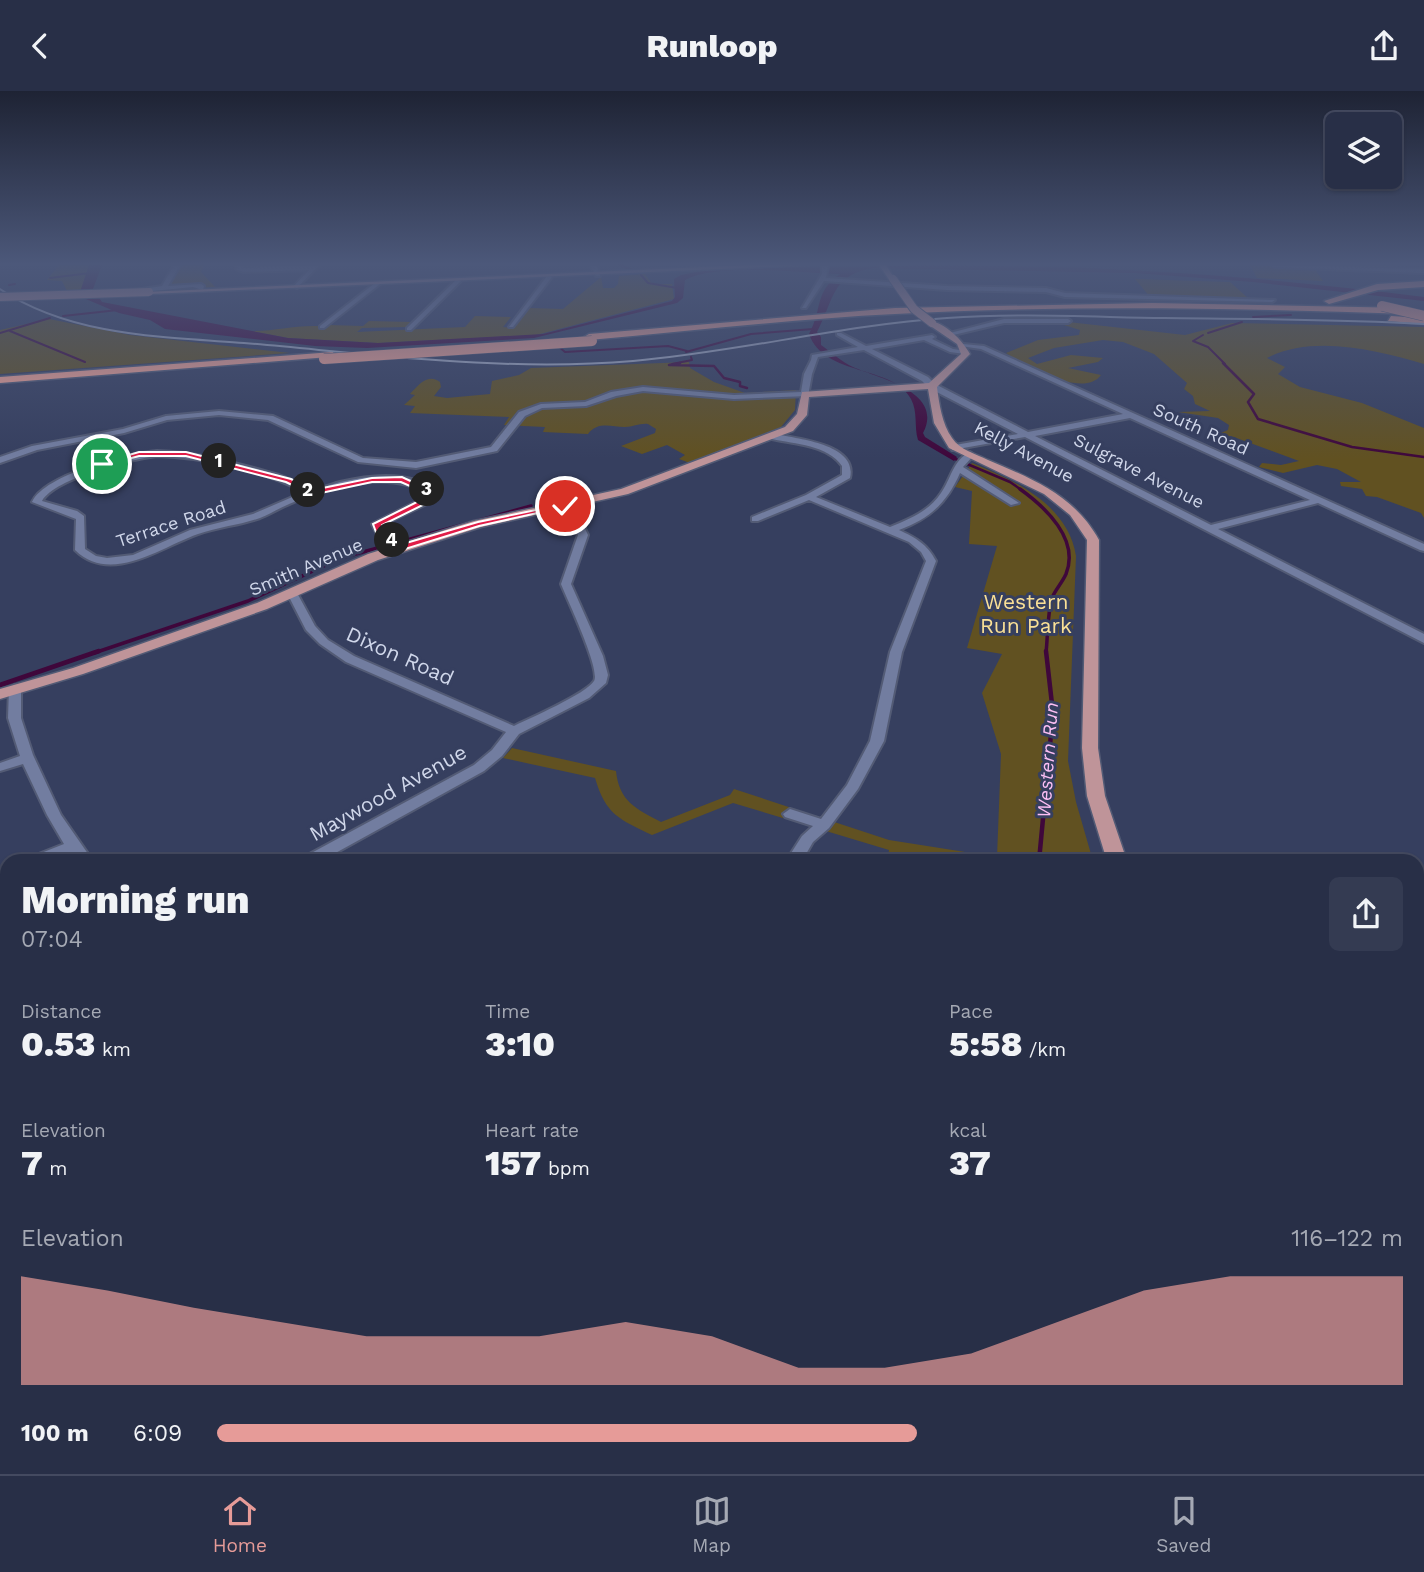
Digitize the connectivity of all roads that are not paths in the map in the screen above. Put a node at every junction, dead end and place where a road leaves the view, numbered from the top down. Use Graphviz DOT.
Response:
graph roads {
  1 [pos="676,330"];
  2 [pos="942,330"];
  3 [pos="968,330"];
  4 [pos="839,334"];
  5 [pos="949,334"];
  6 [pos="591,339"];
  7 [pos="866,348"];
  8 [pos="964,349"];
  9 [pos="0,380"];
  10 [pos="0,386"];
  11 [pos="932,386"];
  12 [pos="805,394"];
  13 [pos="1130,415"];
  14 [pos="1030,434"];
  15 [pos="775,436"];
  16 [pos="955,448"];
  17 [pos="0,460"];
  18 [pos="963,462"];
  19 [pos="312,492"];
  20 [pos="810,497"];
  21 [pos="1320,500"];
  22 [pos="1014,503"];
  23 [pos="565,506"];
  24 [pos="755,519"];
  25 [pos="1212,529"];
  26 [pos="891,530"];
  27 [pos="402,547"];
  28 [pos="1424,548"];
  29 [pos="292,593"];
  30 [pos="1424,639"];
  31 [pos="15,689"];
  32 [pos="0,694"];
  33 [pos="514,731"];
  34 [pos="29,758"];
  35 [pos="0,767"];
  36 [pos="790,814"];
  37 [pos="824,825"];
  38 [pos="72,847"];
  39 [pos="54,854"];
  40 [pos="78,854"];
  41 [pos="322,854"];
  42 [pos="798,854"];
  43 [pos="1114,854"];
  1 -- 6 [label="highway"];
  2 -- 5 [label="main road, bridge"];
  3 -- 5 [label="street"];
  4 -- 7 [label="street, Sulgrave Avenue"];
  5 -- 8 [label="main road"];
  6 -- 9 [label="highway, bridge"];
  6 -- 10 [label="highway, bridge"];
  7 -- 8 [label="street"];
  7 -- 11 [label="street, Sulgrave Avenue"];
  7 -- 12 [label="street, Smith Avenue"];
  8 -- 11 [label="main road"];
  8 -- 13 [label="street, South Road"];
  11 -- 12 [label="main road"];
  11 -- 14 [label="street, Sulgrave Avenue"];
  11 -- 16 [label="main road, Kelly Avenue"];
  12 -- 15 [label="main road, Smith Avenue"];
  12 -- 17 [label="street"];
  13 -- 14 [label="street"];
  13 -- 21 [label="street, South Road"];
  14 -- 16 [label="street"];
  14 -- 25 [label="street, Sulgrave Avenue"];
  15 -- 20 [label="street"];
  15 -- 23 [label="main road, Smith Avenue"];
  16 -- 18 [label="main road, Kelly Avenue"];
  18 -- 22 [label="street"];
  18 -- 26 [label="street"];
  18 -- 43 [label="main road, Kelly Avenue"];
  19 -- 19 [label="street, Terrace Road"];
  19 -- 27 [label="street, Terrace Road"];
  20 -- 24 [label="street"];
  20 -- 26 [label="street"];
  21 -- 25 [label="street"];
  21 -- 28 [label="street, South Road"];
  23 -- 27 [label="main road, Smith Avenue"];
  23 -- 33 [label="street"];
  25 -- 30 [label="street, Sulgrave Avenue"];
  26 -- 37 [label="street"];
  27 -- 29 [label="main road, Smith Avenue"];
  29 -- 31 [label="main road, Smith Avenue"];
  29 -- 33 [label="street, Dixon Road"];
  31 -- 32 [label="main road, Smith Avenue"];
  31 -- 34 [label="street"];
  33 -- 41 [label="street, Maywood Avenue"];
  34 -- 35 [label="street"];
  34 -- 38 [label="street"];
  36 -- 37 [label="street"];
  37 -- 42 [label="street"];
  38 -- 39 [label="street"];
  38 -- 40 [label="street"];
}
